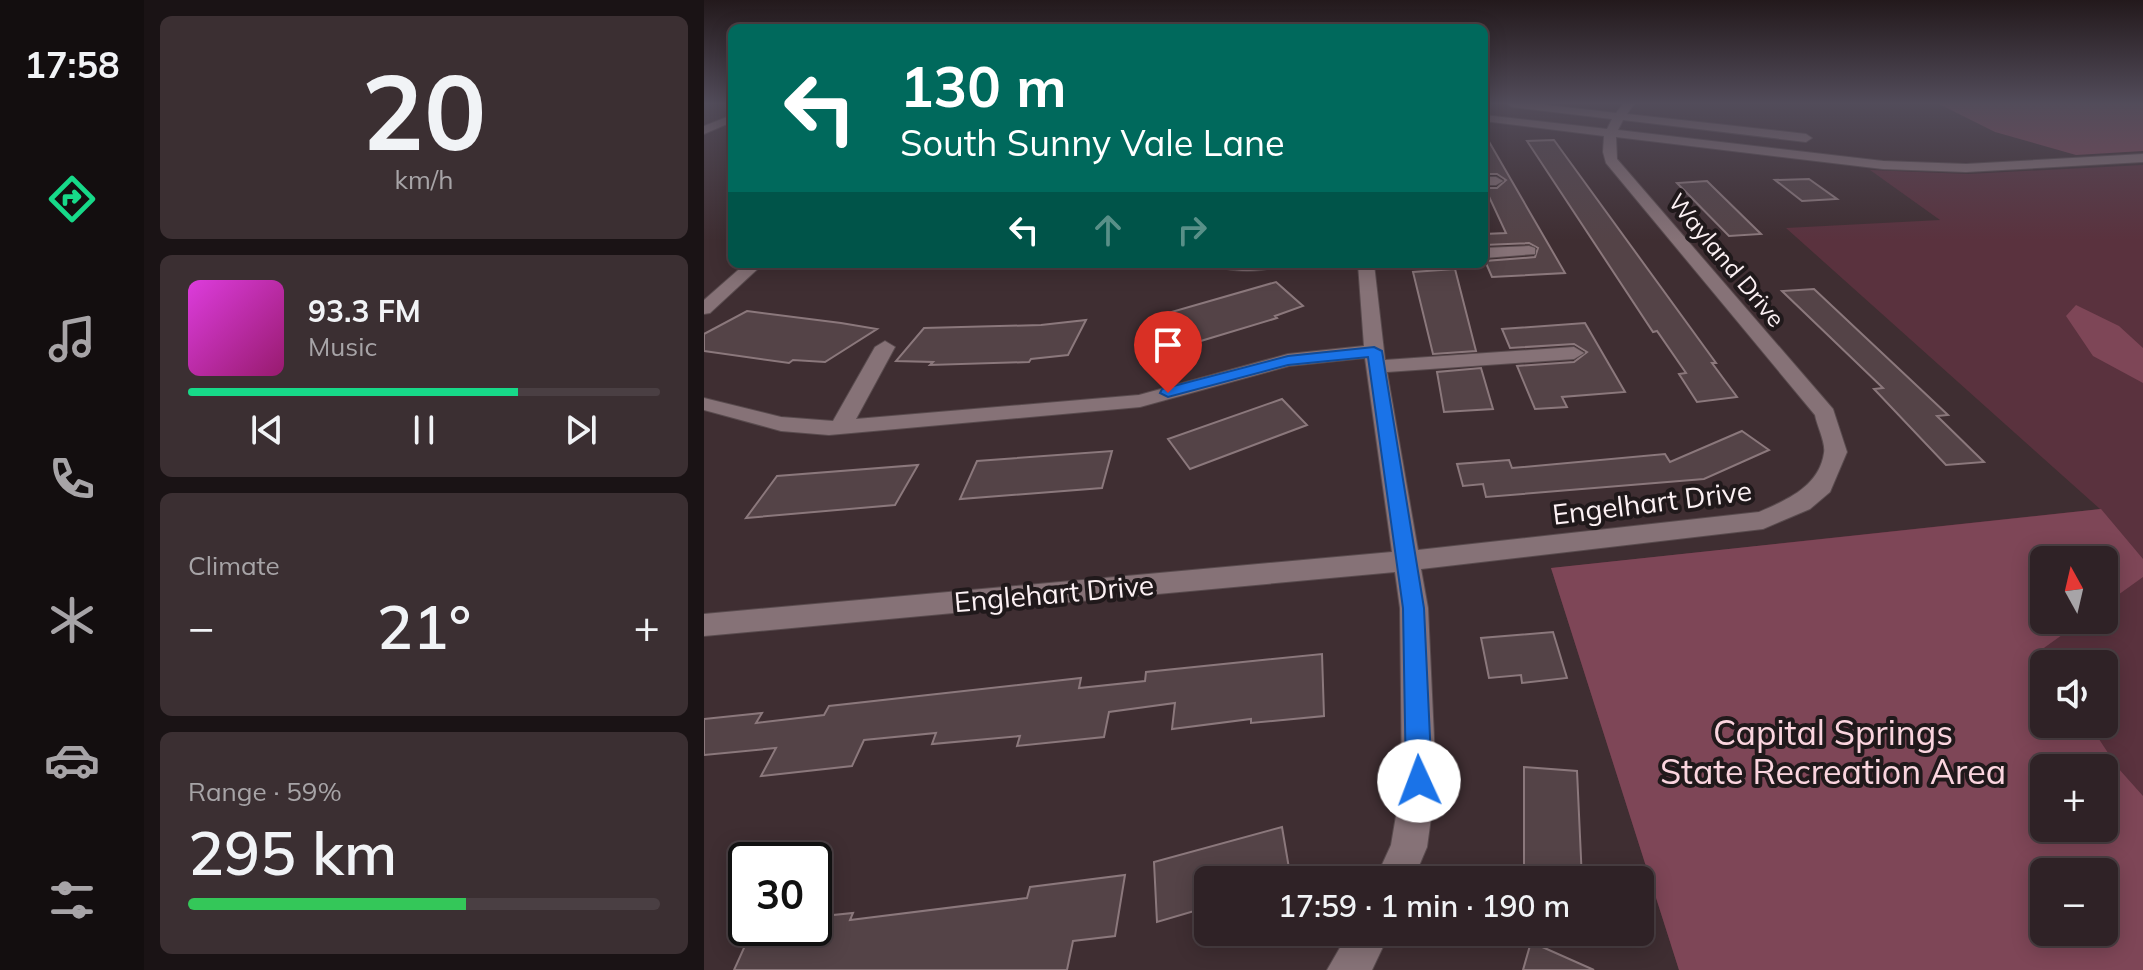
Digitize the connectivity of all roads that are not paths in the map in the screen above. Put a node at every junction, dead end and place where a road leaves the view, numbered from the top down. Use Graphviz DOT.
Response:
graph roads {
  1 [pos="1607,149"];
  2 [pos="1758,149"];
  3 [pos="2143,158"];
  4 [pos="1529,251"];
  5 [pos="1488,253"];
  6 [pos="750,268"];
  7 [pos="1366,268"];
  8 [pos="704,309"];
  9 [pos="885,347"];
  10 [pos="1574,353"];
  11 [pos="1375,359"];
  12 [pos="704,404"];
  13 [pos="1825,414"];
  14 [pos="841,427"];
  15 [pos="1404,561"];
  16 [pos="704,625"];
  17 [pos="1400,866"];
  18 [pos="1363,946"];
  19 [pos="1347,970"];
  1 -- 13 [label="street, Wayland Drive"];
  2 -- 3 [label="street"];
  4 -- 5 [label="street"];
  6 -- 8 [label="street"];
  7 -- 11 [label="street"];
  9 -- 14 [label="street"];
  10 -- 11 [label="street"];
  11 -- 14 [label="street"];
  11 -- 15 [label="street"];
  12 -- 14 [label="street"];
  13 -- 15 [label="street, Engelhart Drive"];
  15 -- 16 [label="street, Englehart Drive"];
  15 -- 17 [label="street"];
  18 -- 19 [label="street"];
}
